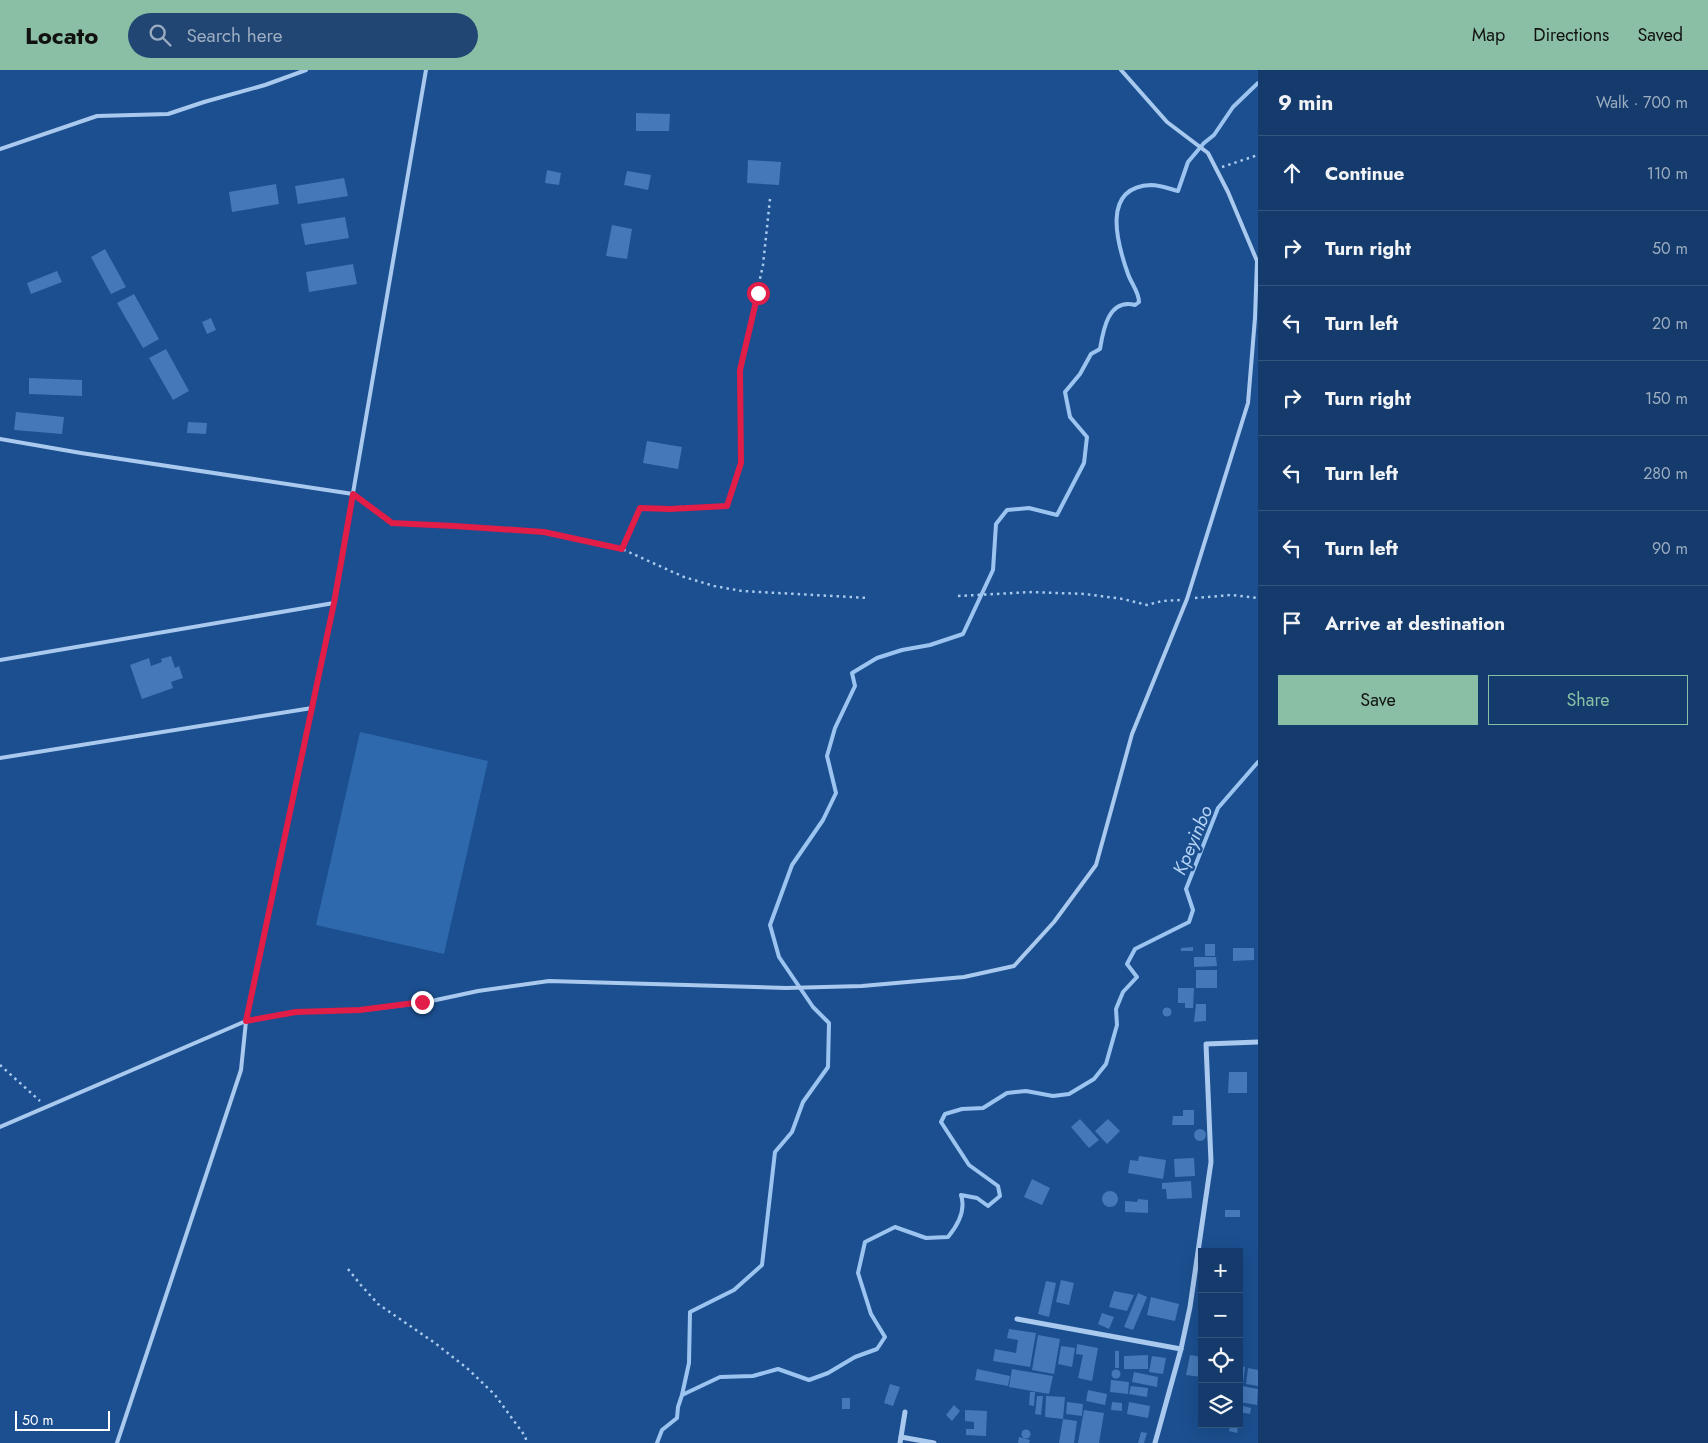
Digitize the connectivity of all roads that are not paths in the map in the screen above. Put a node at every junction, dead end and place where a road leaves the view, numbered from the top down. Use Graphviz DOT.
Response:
graph roads {
  1 [pos="306,70"];
  2 [pos="426,70"];
  3 [pos="1121,70"];
  4 [pos="0,149"];
  5 [pos="0,439"];
  6 [pos="353,494"];
  7 [pos="334,603"];
  8 [pos="0,660"];
  9 [pos="312,708"];
  10 [pos="0,758"];
  11 [pos="246,1021"];
  12 [pos="1258,1042"];
  13 [pos="0,1127"];
  14 [pos="1017,1319"];
  15 [pos="1181,1349"];
  16 [pos="905,1412"];
  17 [pos="901,1440"];
  18 [pos="117,1443"];
  19 [pos="934,1443"];
  20 [pos="1155,1443"];
  1 -- 4 [label="lane"];
  2 -- 6 [label="lane"];
  3 -- 11 [label="lane"];
  5 -- 6 [label="lane"];
  6 -- 7 [label="lane"];
  7 -- 8 [label="lane"];
  7 -- 9 [label="lane"];
  9 -- 10 [label="lane"];
  9 -- 11 [label="lane"];
  11 -- 13 [label="lane"];
  11 -- 18 [label="lane"];
  12 -- 15 [label="street"];
  14 -- 15 [label="street"];
  15 -- 20 [label="street"];
  16 -- 17 [label="street"];
  17 -- 19 [label="street"];
}
